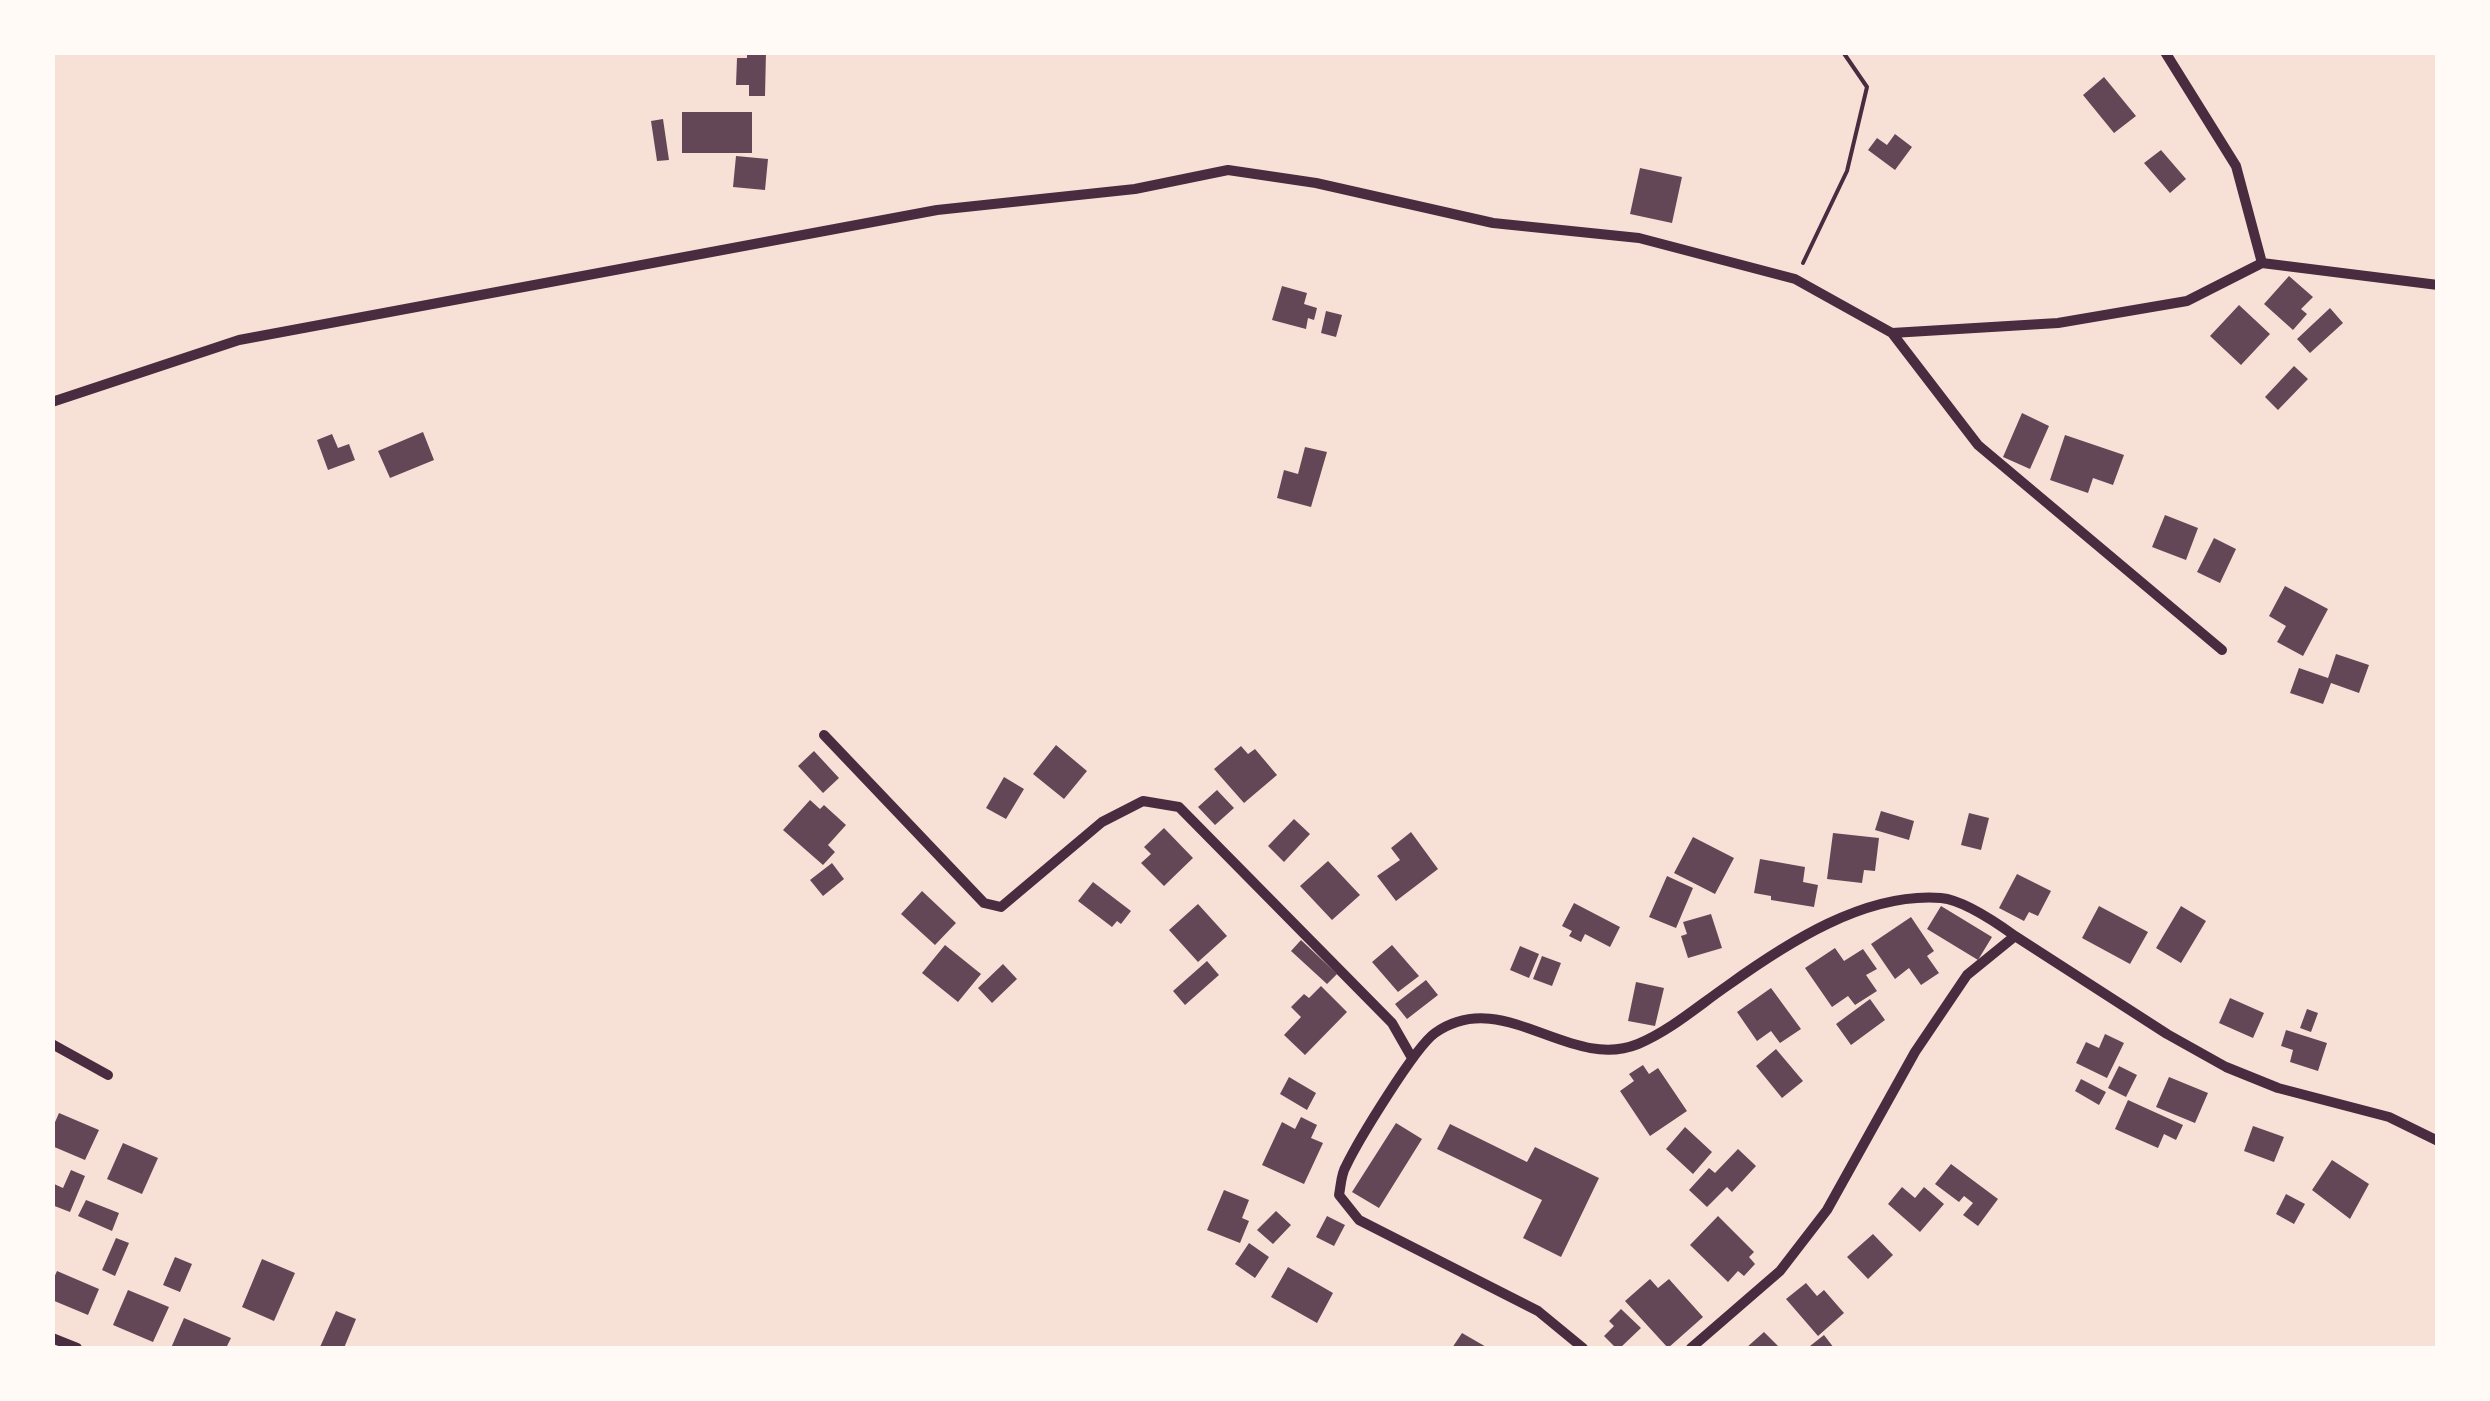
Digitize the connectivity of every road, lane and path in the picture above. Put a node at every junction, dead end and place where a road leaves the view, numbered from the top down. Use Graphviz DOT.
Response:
graph roads {
  1 [pos="1844,52"];
  2 [pos="2166,52"];
  3 [pos="2262,263"];
  4 [pos="1795,279"];
  5 [pos="2438,284"];
  6 [pos="1892,334"];
  7 [pos="52,402"];
  8 [pos="2222,650"];
  9 [pos="824,735"];
  10 [pos="2016,936"];
  11 [pos="52,1044"];
  12 [pos="1412,1058"];
  13 [pos="108,1075"];
  14 [pos="2438,1141"];
  15 [pos="52,1338"];
  16 [pos="77,1348"];
  17 [pos="1583,1348"];
  18 [pos="1692,1348"];
  1 -- 4 [label="path"];
  2 -- 3 [label="street"];
  3 -- 5 [label="street"];
  3 -- 6 [label="street"];
  4 -- 6 [label="street"];
  4 -- 7 [label="street"];
  6 -- 8 [label="street"];
  9 -- 12 [label="street"];
  10 -- 12 [label="street"];
  10 -- 14 [label="street"];
  10 -- 18 [label="street"];
  11 -- 13 [label="street"];
  12 -- 17 [label="street"];
  15 -- 16 [label="street"];
}
